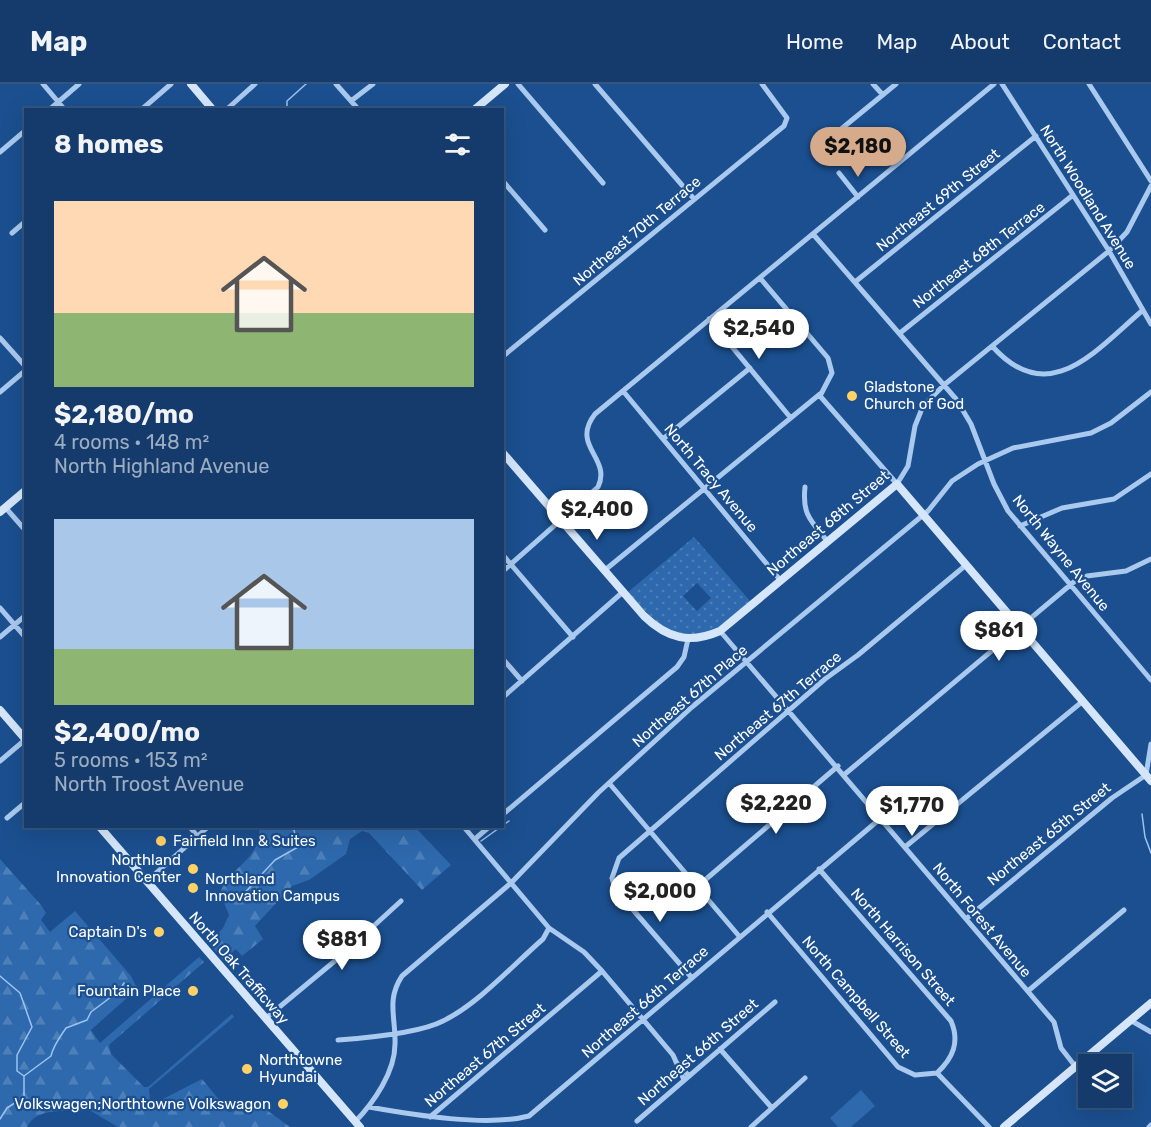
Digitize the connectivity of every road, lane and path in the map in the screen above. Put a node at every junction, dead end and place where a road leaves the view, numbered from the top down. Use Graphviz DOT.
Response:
graph roads {
  1 [pos="42,84"];
  2 [pos="79,84"];
  3 [pos="171,84"];
  4 [pos="191,84"];
  5 [pos="255,84"];
  6 [pos="336,84"];
  7 [pos="373,84"];
  8 [pos="505,84"];
  9 [pos="518,84"];
  10 [pos="595,84"];
  11 [pos="762,84"];
  12 [pos="873,84"];
  13 [pos="896,84"];
  14 [pos="994,84"];
  15 [pos="1002,84"];
  16 [pos="1089,84"];
  17 [pos="883,95"];
  18 [pos="351,101"];
  19 [pos="58,102"];
  20 [pos="51,108"];
  21 [pos="63,108"];
  22 [pos="143,108"];
  23 [pos="211,108"];
  24 [pos="228,108"];
  25 [pos="357,108"];
  26 [pos="476,108"];
  27 [pos="24,132"];
  28 [pos="1036,136"];
  29 [pos="829,139"];
  30 [pos="0,152"];
  31 [pos="839,173"];
  32 [pos="1151,181"];
  33 [pos="504,182"];
  34 [pos="603,183"];
  35 [pos="1151,186"];
  36 [pos="1073,195"];
  37 [pos="858,197"];
  38 [pos="694,199"];
  39 [pos="24,223"];
  40 [pos="545,230"];
  41 [pos="12,233"];
  42 [pos="813,234"];
  43 [pos="1109,251"];
  44 [pos="760,278"];
  45 [pos="855,282"];
  46 [pos="1143,310"];
  47 [pos="709,319"];
  48 [pos="1151,324"];
  49 [pos="900,333"];
  50 [pos="0,338"];
  51 [pos="992,346"];
  52 [pos="504,355"];
  53 [pos="24,366"];
  54 [pos="750,368"];
  55 [pos="24,370"];
  56 [pos="944,385"];
  57 [pos="623,391"];
  58 [pos="0,392"];
  59 [pos="1151,392"];
  60 [pos="820,394"];
  61 [pos="790,417"];
  62 [pos="663,439"];
  63 [pos="504,454"];
  64 [pos="985,461"];
  65 [pos="1151,474"];
  66 [pos="897,484"];
  67 [pos="805,487"];
  68 [pos="704,488"];
  69 [pos="24,492"];
  70 [pos="3,510"];
  71 [pos="923,515"];
  72 [pos="563,521"];
  73 [pos="1020,526"];
  74 [pos="24,529"];
  75 [pos="828,542"];
  76 [pos="504,556"];
  77 [pos="1151,559"];
  78 [pos="511,565"];
  79 [pos="966,566"];
  80 [pos="504,570"];
  81 [pos="605,570"];
  82 [pos="781,580"];
  83 [pos="1071,585"];
  84 [pos="624,591"];
  85 [pos="0,608"];
  86 [pos="24,617"];
  87 [pos="14,625"];
  88 [pos="1020,629"];
  89 [pos="720,631"];
  90 [pos="24,636"];
  91 [pos="0,637"];
  92 [pos="573,637"];
  93 [pos="688,639"];
  94 [pos="504,660"];
  95 [pos="748,662"];
  96 [pos="1151,680"];
  97 [pos="522,681"];
  98 [pos="504,696"];
  99 [pos="1083,701"];
  100 [pos="0,710"];
  101 [pos="790,710"];
  102 [pos="24,738"];
  103 [pos="24,740"];
  104 [pos="1151,744"];
  105 [pos="0,761"];
  106 [pos="838,766"];
  107 [pos="845,774"];
  108 [pos="1149,776"];
  109 [pos="609,783"];
  110 [pos="24,804"];
  111 [pos="504,813"];
  112 [pos="881,818"];
  113 [pos="7,819"];
  114 [pos="101,828"];
  115 [pos="191,828"];
  116 [pos="207,828"];
  117 [pos="465,828"];
  118 [pos="488,828"];
  119 [pos="650,831"];
  120 [pos="198,837"];
  121 [pos="475,839"];
  122 [pos="905,847"];
  123 [pos="819,869"];
  124 [pos="146,882"];
  125 [pos="511,883"];
  126 [pos="698,886"];
  127 [pos="401,901"];
  128 [pos="1124,910"];
  129 [pos="767,912"];
  130 [pos="966,919"];
  131 [pos="549,928"];
  132 [pos="739,936"];
  133 [pos="602,972"];
  134 [pos="692,978"];
  135 [pos="1028,991"];
  136 [pos="775,1002"];
  137 [pos="1151,1003"];
  138 [pos="265,1019"];
  139 [pos="643,1020"];
  140 [pos="1130,1020"];
  141 [pos="394,1032"];
  142 [pos="1151,1032"];
  143 [pos="339,1040"];
  144 [pos="720,1049"];
  145 [pos="1075,1066"];
  146 [pos="937,1073"];
  147 [pos="686,1078"];
  148 [pos="805,1078"];
  149 [pos="369,1107"];
  150 [pos="772,1108"];
  151 [pos="430,1117"];
  152 [pos="637,1121"];
  153 [pos="358,1124"];
  154 [pos="751,1127"];
  155 [pos="989,1127"];
  156 [pos="1004,1127"];
  1 -- 19 [label="street"];
  2 -- 19 [label="street"];
  3 -- 22 [label="street"];
  4 -- 23 [label="street"];
  5 -- 24 [label="street"];
  6 -- 18 [label="street"];
  7 -- 18 [label="street"];
  8 -- 26 [label="street"];
  9 -- 34 [label="street"];
  10 -- 38 [label="street"];
  11 -- 38 [label="street, Northeast 70th Terrace"];
  12 -- 17 [label="street"];
  13 -- 17 [label="street"];
  14 -- 37 [label="street"];
  15 -- 28 [label="street, North Woodland Avenue"];
  16 -- 32 [label="street"];
  17 -- 29 [label="street"];
  18 -- 25 [label="street"];
  19 -- 20 [label="street"];
  19 -- 21 [label="street"];
  27 -- 30 [label="street"];
  28 -- 36 [label="street, North Woodland Avenue"];
  28 -- 45 [label="street, Northeast 69th Street"];
  31 -- 37 [label="street"];
  33 -- 40 [label="street"];
  35 -- 43 [label="street, Northeast 68th Street"];
  36 -- 43 [label="street, North Woodland Avenue"];
  36 -- 49 [label="street, Northeast 68th Terrace"];
  37 -- 42 [label="street"];
  38 -- 52 [label="street, Northeast 70th Terrace"];
  39 -- 41 [label="street"];
  42 -- 44 [label="street"];
  42 -- 45 [label="street, North Wayne Avenue"];
  43 -- 46 [label="street, North Woodland Avenue"];
  43 -- 51 [label="street, Northeast 68th Street"];
  44 -- 47 [label="street"];
  44 -- 60 [label="street"];
  45 -- 49 [label="street, North Wayne Avenue"];
  46 -- 48 [label="street, North Woodland Avenue"];
  46 -- 51 [label="street"];
  47 -- 54 [label="street"];
  47 -- 57 [label="street"];
  49 -- 56 [label="street, North Wayne Avenue"];
  50 -- 53 [label="street"];
  51 -- 56 [label="street, Northeast 68th Street"];
  54 -- 61 [label="street"];
  54 -- 62 [label="street"];
  55 -- 58 [label="street"];
  56 -- 64 [label="street, North Wayne Avenue"];
  56 -- 66 [label="street, Northeast 68th Street"];
  57 -- 62 [label="street, North Tracy Avenue"];
  57 -- 72 [label="street"];
  59 -- 64 [label="street, Northeast 67th Place"];
  60 -- 61 [label="street"];
  60 -- 66 [label="street"];
  61 -- 68 [label="street"];
  62 -- 68 [label="street, North Tracy Avenue"];
  63 -- 72 [label="street"];
  64 -- 71 [label="street, Northeast 67th Place"];
  64 -- 73 [label="street, North Wayne Avenue"];
  65 -- 73 [label="street"];
  66 -- 71 [label="street"];
  66 -- 75 [label="street, Northeast 68th Street"];
  67 -- 75 [label="street"];
  68 -- 81 [label="street"];
  68 -- 82 [label="street, North Tracy Avenue"];
  69 -- 70 [label="street"];
  70 -- 74 [label="street"];
  71 -- 79 [label="street"];
  71 -- 95 [label="street, Northeast 67th Place"];
  72 -- 78 [label="street"];
  72 -- 81 [label="street"];
  73 -- 83 [label="street, North Wayne Avenue"];
  75 -- 82 [label="street, Northeast 68th Street"];
  76 -- 78 [label="street"];
  77 -- 83 [label="street"];
  78 -- 80 [label="street"];
  78 -- 92 [label="street"];
  79 -- 88 [label="street"];
  79 -- 101 [label="street, Northeast 67th Terrace"];
  81 -- 84 [label="street"];
  82 -- 89 [label="street, Northeast 68th Street"];
  83 -- 88 [label="street"];
  83 -- 96 [label="street, North Wayne Avenue"];
  84 -- 92 [label="street"];
  84 -- 93 [label="street"];
  85 -- 87 [label="street"];
  86 -- 87 [label="street"];
  87 -- 90 [label="street"];
  87 -- 91 [label="street"];
  88 -- 99 [label="street"];
  88 -- 107 [label="street"];
  89 -- 93 [label="street, Northeast 68th Street"];
  89 -- 95 [label="street, North Forest Avenue"];
  92 -- 97 [label="street"];
  93 -- 111 [label="street"];
  94 -- 97 [label="street"];
  95 -- 101 [label="street, North Forest Avenue"];
  95 -- 109 [label="street, Northeast 67th Place"];
  97 -- 98 [label="street"];
  99 -- 108 [label="street"];
  99 -- 122 [label="street"];
  100 -- 102 [label="street"];
  101 -- 106 [label="street, North Forest Avenue"];
  101 -- 119 [label="street, Northeast 67th Terrace"];
  103 -- 105 [label="street"];
  104 -- 108 [label="street"];
  106 -- 107 [label="street, North Forest Avenue"];
  106 -- 126 [label="street"];
  107 -- 112 [label="street, North Forest Avenue"];
  108 -- 130 [label="street, Northeast 65th Street"];
  109 -- 119 [label="street"];
  109 -- 125 [label="street, Northeast 67th Place"];
  110 -- 113 [label="street"];
  112 -- 122 [label="street, North Forest Avenue"];
  112 -- 123 [label="street, Northeast 66th Terrace"];
  114 -- 124 [label="street, North Oak Trafficway"];
  115 -- 120 [label="street"];
  116 -- 120 [label="street"];
  117 -- 121 [label="street"];
  118 -- 121 [label="street"];
  119 -- 126 [label="street"];
  119 -- 134 [label="street, Northeast 67th Terrace"];
  120 -- 124 [label="street"];
  121 -- 125 [label="street"];
  122 -- 130 [label="street, North Forest Avenue"];
  123 -- 129 [label="street, Northeast 66th Terrace"];
  123 -- 146 [label="street, North Harrison Street"];
  124 -- 138 [label="street, North Oak Trafficway"];
  125 -- 131 [label="street"];
  125 -- 141 [label="street, Northeast 67th Place"];
  126 -- 132 [label="street"];
  127 -- 138 [label="street"];
  128 -- 135 [label="street"];
  129 -- 132 [label="street, Northeast 66th Terrace"];
  129 -- 146 [label="street, North Campbell Street"];
  130 -- 135 [label="street, North Forest Avenue"];
  131 -- 133 [label="street"];
  131 -- 141 [label="street"];
  132 -- 134 [label="street, Northeast 66th Terrace"];
  133 -- 139 [label="street"];
  133 -- 151 [label="street, Northeast 67th Street"];
  134 -- 139 [label="street, Northeast 66th Terrace"];
  135 -- 145 [label="street, North Forest Avenue"];
  136 -- 144 [label="street, Northeast 66th Street"];
  137 -- 140 [label="street"];
  138 -- 153 [label="street, North Oak Trafficway"];
  139 -- 147 [label="street"];
  139 -- 151 [label="street, Northeast 66th Terrace"];
  140 -- 142 [label="street"];
  140 -- 145 [label="street"];
  141 -- 143 [label="street"];
  141 -- 149 [label="street, Northeast 67th Place"];
  144 -- 147 [label="street, Northeast 66th Street"];
  144 -- 150 [label="street"];
  145 -- 156 [label="street"];
  146 -- 155 [label="street"];
  147 -- 152 [label="street, Northeast 66th Street"];
  148 -- 150 [label="street"];
  149 -- 151 [label="street, Northeast 67th Street"];
  149 -- 153 [label="street, Northeast 67th Place"];
  150 -- 154 [label="street"];
}
